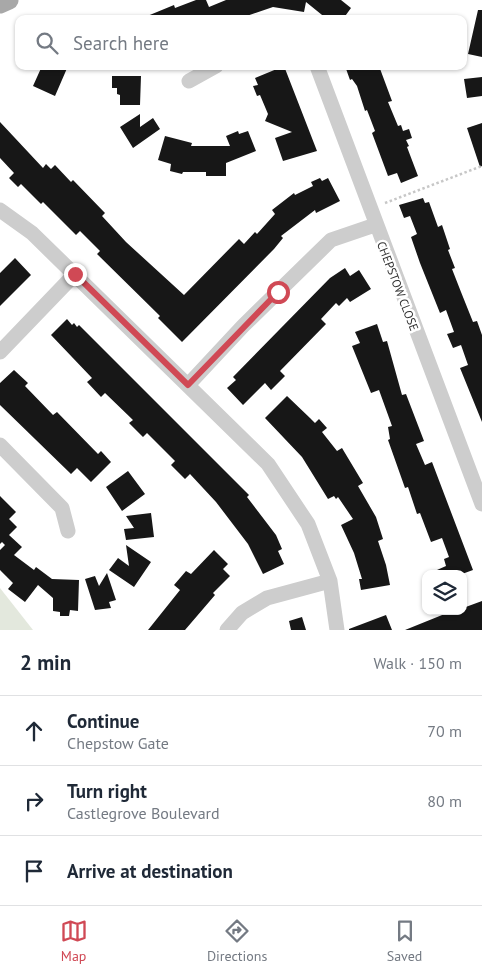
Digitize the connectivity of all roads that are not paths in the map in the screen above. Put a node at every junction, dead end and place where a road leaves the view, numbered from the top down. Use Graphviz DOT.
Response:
graph roads {
  1 [pos="9,0"];
  2 [pos="0,4"];
  3 [pos="209,70"];
  4 [pos="318,70"];
  5 [pos="189,81"];
  6 [pos="0,210"];
  7 [pos="375,225"];
  8 [pos="75,274"];
  9 [pos="0,352"];
  10 [pos="188,385"];
  11 [pos="0,445"];
  12 [pos="482,504"];
  13 [pos="68,531"];
  14 [pos="330,581"];
  15 [pos="227,630"];
  16 [pos="337,630"];
  1 -- 2 [label="main road"];
  3 -- 5 [label="street"];
  4 -- 7 [label="street, CHEPSTOW CLOSE"];
  6 -- 8 [label="street"];
  7 -- 10 [label="street"];
  7 -- 12 [label="street, CHEPSTOW CLOSE"];
  8 -- 9 [label="street"];
  8 -- 10 [label="street"];
  10 -- 14 [label="street"];
  11 -- 13 [label="street"];
  14 -- 15 [label="street"];
  14 -- 16 [label="street"];
}
